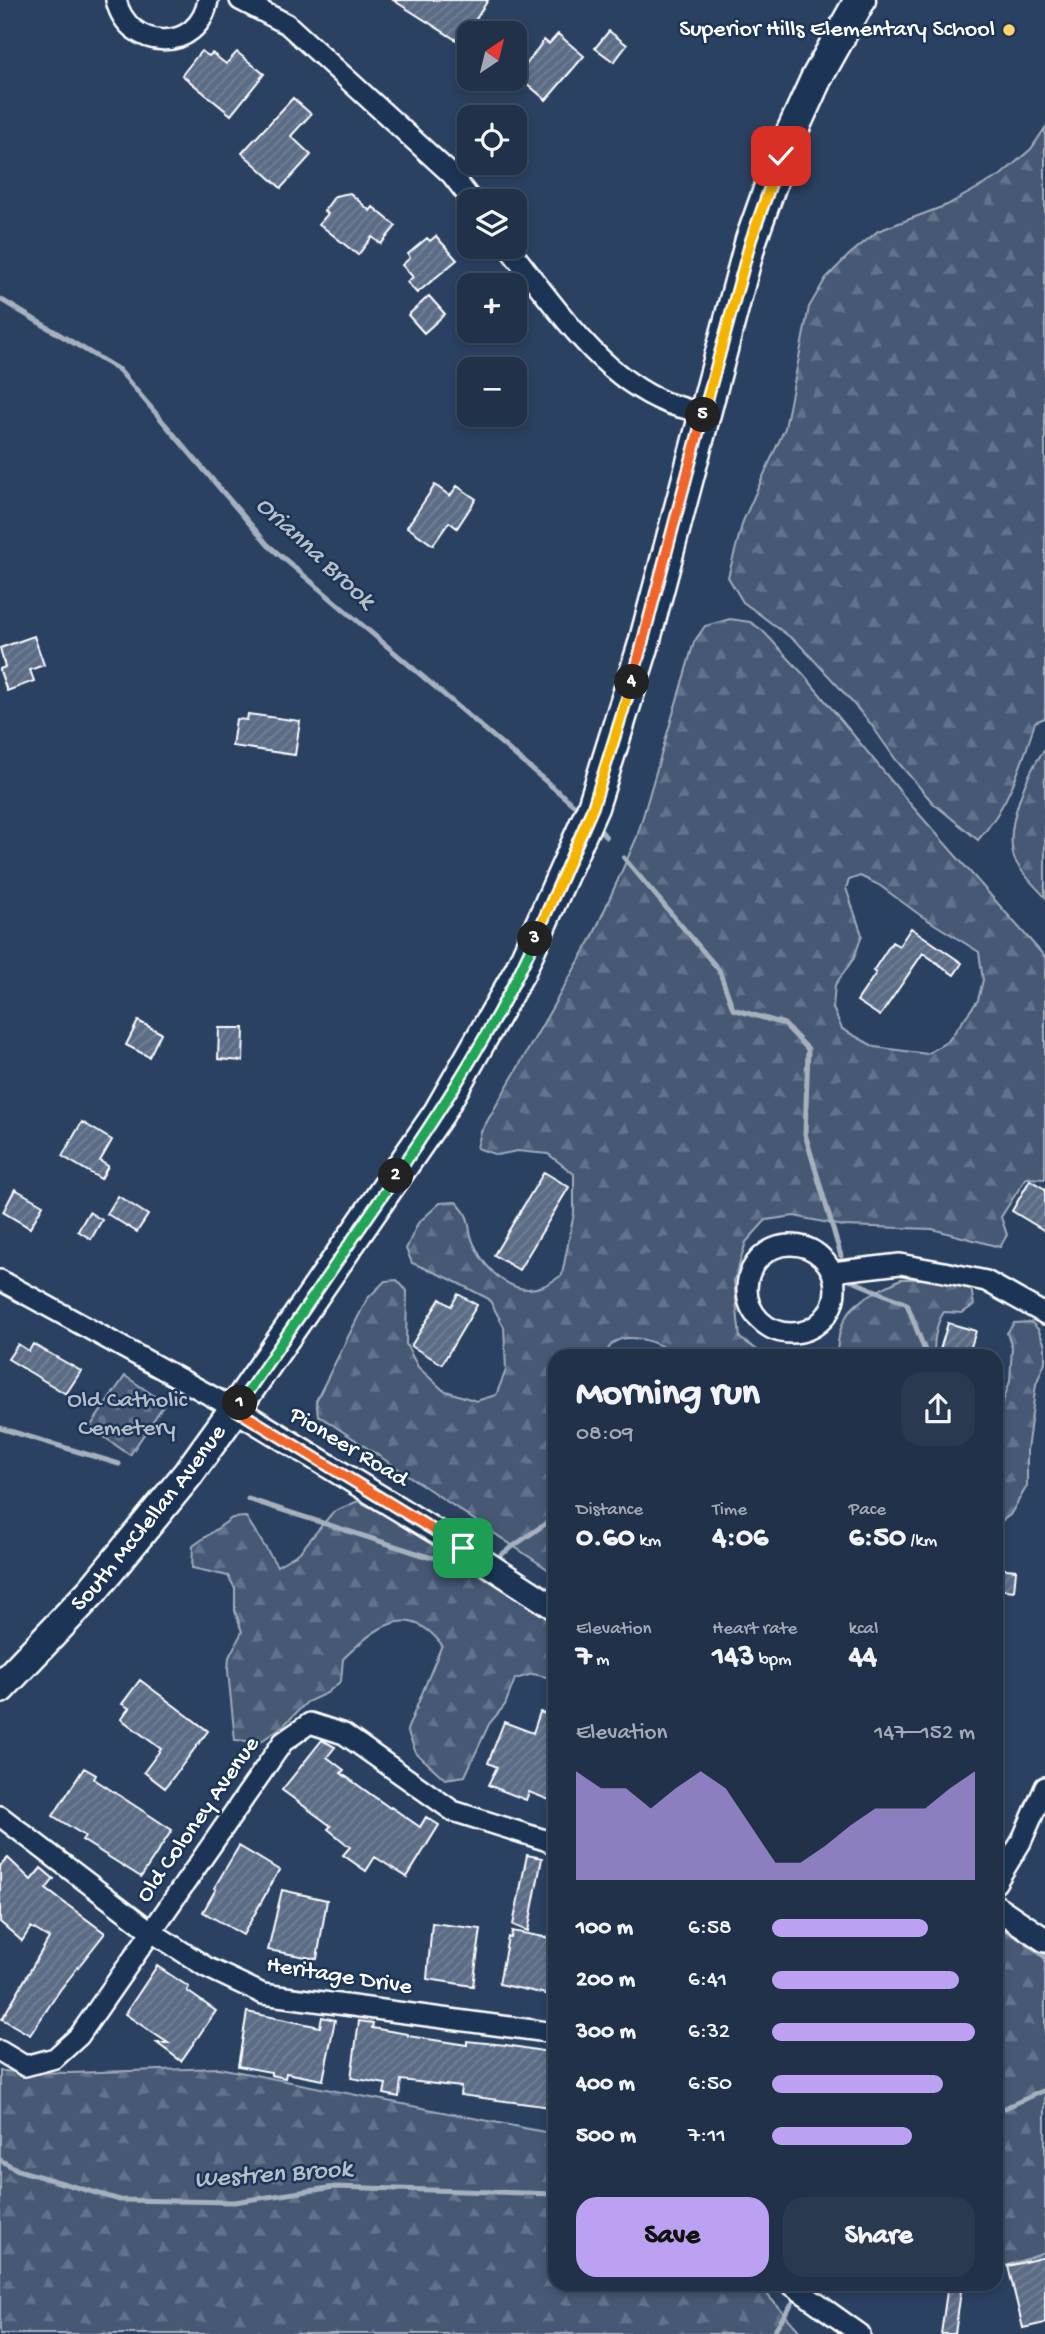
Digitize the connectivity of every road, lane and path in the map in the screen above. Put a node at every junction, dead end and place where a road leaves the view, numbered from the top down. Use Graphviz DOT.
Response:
graph roads {
  1 [pos="116,0"];
  2 [pos="208,0"];
  3 [pos="240,0"];
  4 [pos="860,0"];
  5 [pos="463,189"];
  6 [pos="518,259"];
  7 [pos="703,414"];
  8 [pos="832,1272"];
  9 [pos="0,1280"];
  10 [pos="1045,1314"];
  11 [pos="235,1409"];
  12 [pos="548,1603"];
  13 [pos="0,1688"];
  14 [pos="1045,1787"];
  15 [pos="0,1816"];
  16 [pos="548,1841"];
  17 [pos="1003,1871"];
  18 [pos="1003,1912"];
  19 [pos="152,1932"];
  20 [pos="1045,1940"];
  21 [pos="548,2032"];
  22 [pos="0,2051"];
  23 [pos="800,2291"];
  24 [pos="860,2334"];
  1 -- 2 [label="street"];
  3 -- 5 [label="street"];
  4 -- 7 [label="main road, South McClellan Avenue"];
  6 -- 7 [label="street"];
  7 -- 11 [label="main road, South McClellan Avenue"];
  8 -- 8 [label="street"];
  8 -- 10 [label="street"];
  9 -- 11 [label="street, Pioneer Road"];
  11 -- 12 [label="street, Pioneer Road"];
  11 -- 13 [label="main road, South McClellan Avenue"];
  14 -- 17 [label="street"];
  15 -- 19 [label="street, Heritage Drive"];
  16 -- 19 [label="street, Old Coloney Avenue"];
  18 -- 20 [label="street"];
  19 -- 21 [label="street, Heritage Drive"];
  19 -- 22 [label="street, Old Coloney Avenue"];
  23 -- 24 [label="street"];
}
